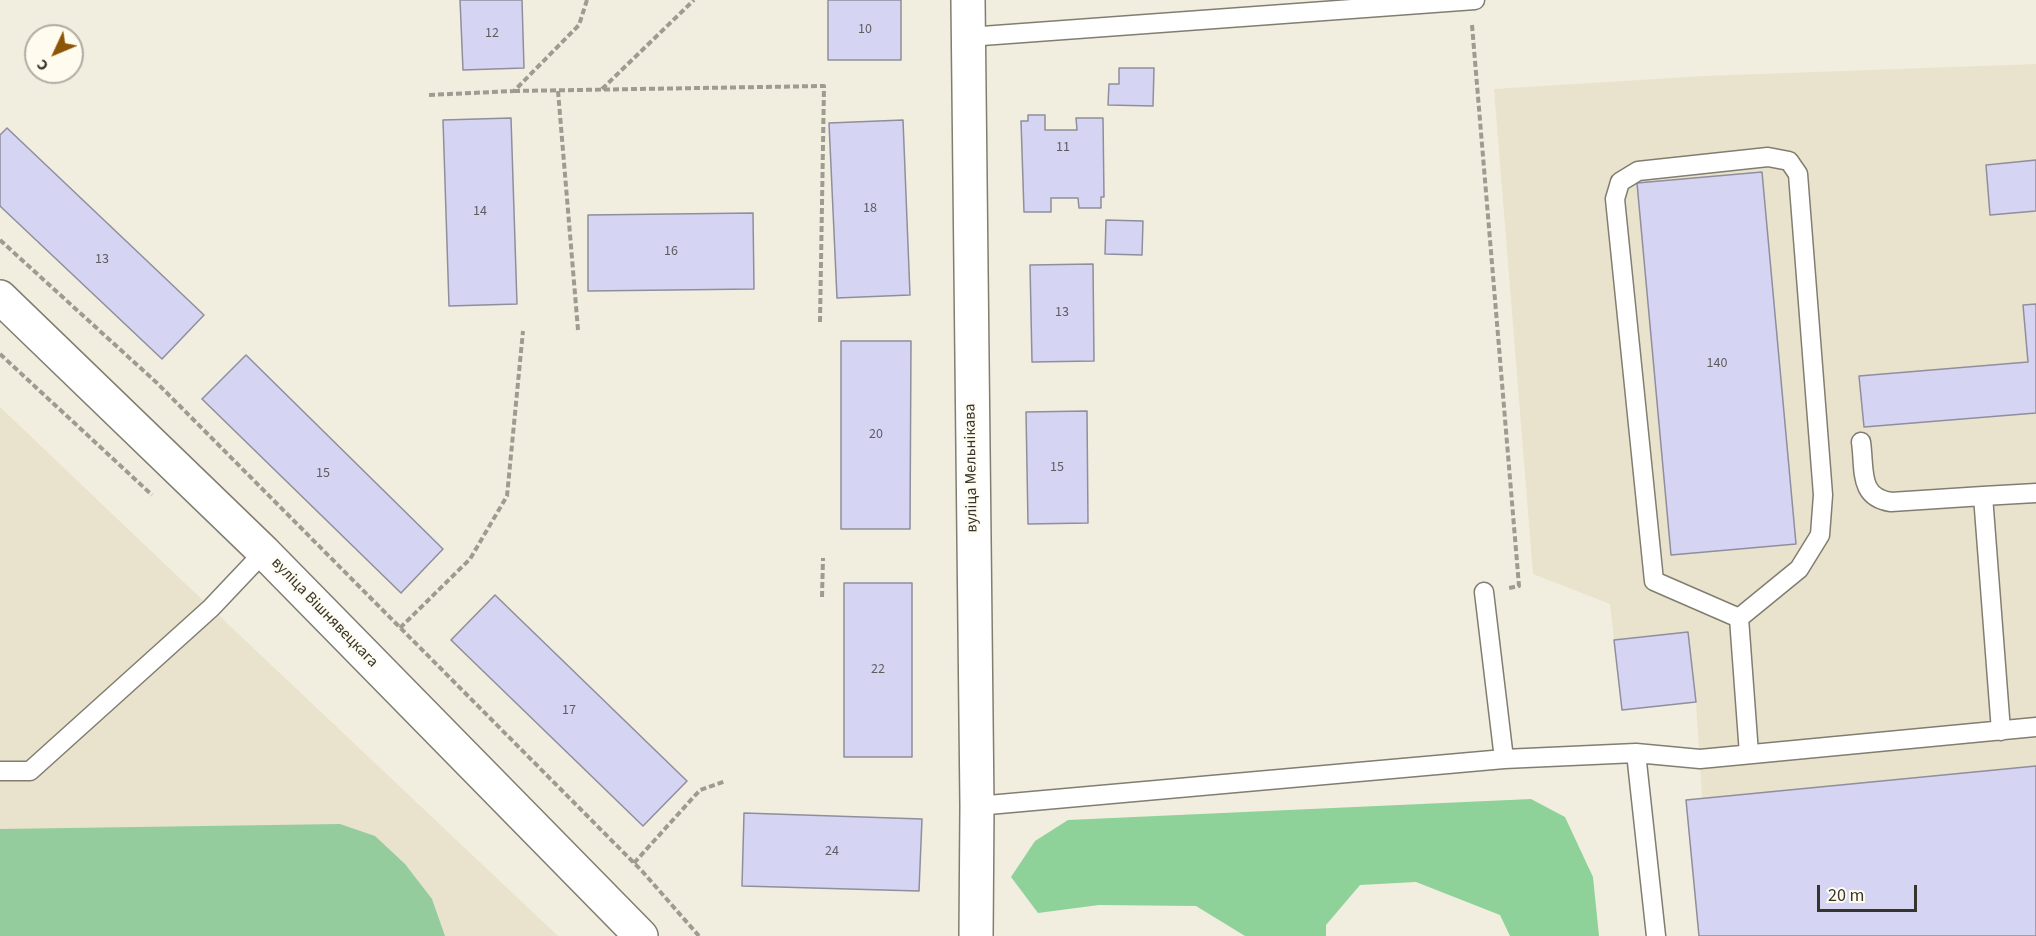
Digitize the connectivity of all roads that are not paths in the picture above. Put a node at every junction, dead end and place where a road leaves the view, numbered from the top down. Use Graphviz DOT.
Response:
graph roads {
  1 [pos="968,0"];
  2 [pos="1472,1"];
  3 [pos="968,37"];
  4 [pos="0,297"];
  5 [pos="1861,442"];
  6 [pos="2036,493"];
  7 [pos="1983,496"];
  8 [pos="264,552"];
  9 [pos="1484,592"];
  10 [pos="1739,618"];
  11 [pos="2036,727"];
  12 [pos="2001,731"];
  13 [pos="1636,753"];
  14 [pos="1749,754"];
  15 [pos="1504,759"];
  16 [pos="0,771"];
  17 [pos="977,806"];
  18 [pos="641,936"];
  19 [pos="976,936"];
  20 [pos="1656,936"];
  1 -- 3 [label="street, вуліца Мельнікава"];
  2 -- 3 [label="lane"];
  3 -- 17 [label="street, вуліца Мельнікава"];
  4 -- 8 [label="street, вуліца Вішнявецкага"];
  5 -- 7 [label="lane"];
  6 -- 7 [label="lane"];
  7 -- 12 [label="lane"];
  8 -- 16 [label="lane"];
  8 -- 18 [label="street, вуліца Вішнявецкага"];
  9 -- 15 [label="lane"];
  10 -- 10 [label="lane"];
  10 -- 14 [label="lane"];
  11 -- 12 [label="lane"];
  12 -- 14 [label="lane"];
  13 -- 14 [label="lane"];
  13 -- 15 [label="lane"];
  13 -- 20 [label="lane"];
  15 -- 17 [label="lane"];
  17 -- 19 [label="street, вуліца Мельнікава"];
}
